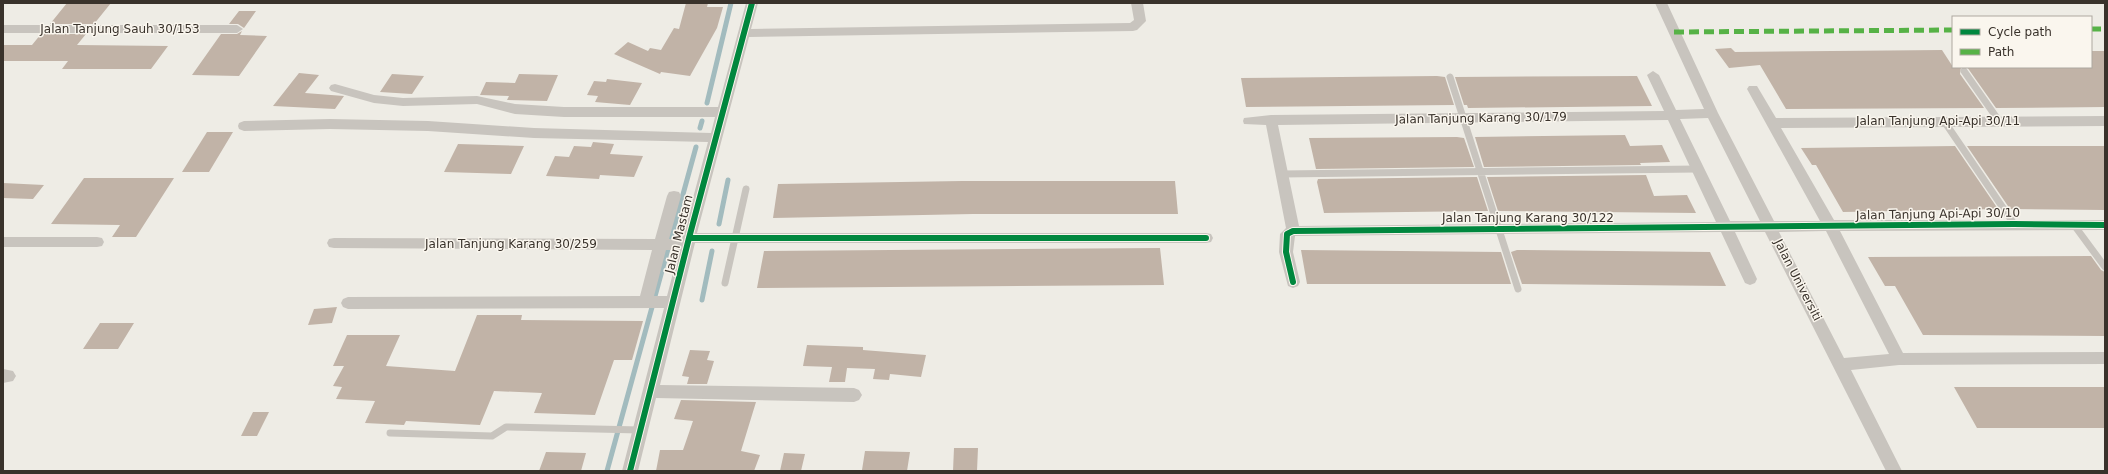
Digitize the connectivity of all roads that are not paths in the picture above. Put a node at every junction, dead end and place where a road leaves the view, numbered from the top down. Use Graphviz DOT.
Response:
graph roads {
  1 [pos="752,3"];
  2 [pos="1137,3"];
  3 [pos="1661,3"];
  4 [pos="3,29"];
  5 [pos="237,29"];
  6 [pos="745,33"];
  7 [pos="1964,71"];
  8 [pos="1653,75"];
  9 [pos="1450,77"];
  10 [pos="335,88"];
  11 [pos="1753,89"];
  12 [pos="722,112"];
  13 [pos="1712,113"];
  14 [pos="1672,115"];
  15 [pos="1462,118"];
  16 [pos="1270,120"];
  17 [pos="1249,121"];
  18 [pos="1944,121"];
  19 [pos="1999,121"];
  20 [pos="2105,121"];
  21 [pos="1772,122"];
  22 [pos="244,126"];
  23 [pos="716,138"];
  24 [pos="1697,169"];
  25 [pos="1480,173"];
  26 [pos="1282,174"];
  27 [pos="746,189"];
  28 [pos="674,196"];
  29 [pos="2014,224"];
  30 [pos="2074,225"];
  31 [pos="2105,225"];
  32 [pos="1771,226"];
  33 [pos="1726,227"];
  34 [pos="1831,227"];
  35 [pos="1499,229"];
  36 [pos="1290,232"];
  37 [pos="735,238"];
  38 [pos="1206,238"];
  39 [pos="688,241"];
  40 [pos="3,242"];
  41 [pos="97,242"];
  42 [pos="334,243"];
  43 [pos="661,244"];
  44 [pos="2105,267"];
  45 [pos="1750,280"];
  46 [pos="1293,282"];
  47 [pos="726,283"];
  48 [pos="1518,289"];
  49 [pos="644,299"];
  50 [pos="670,302"];
  51 [pos="348,303"];
  52 [pos="2105,358"];
  53 [pos="1899,359"];
  54 [pos="1841,366"];
  55 [pos="650,391"];
  56 [pos="854,395"];
  57 [pos="634,430"];
  58 [pos="390,433"];
  59 [pos="630,471"];
  60 [pos="1894,471"];
  1 -- 6 [label="street, Jalan Mastam"];
  2 -- 6 [label="street"];
  3 -- 13 [label="street, Jalan Universiti"];
  4 -- 5 [label="street, Jalan Tanjung Sauh 30/153"];
  6 -- 12 [label="street, Jalan Mastam"];
  7 -- 19 [label="lane"];
  8 -- 14 [label="street"];
  9 -- 15 [label="lane"];
  10 -- 12 [label="street"];
  11 -- 21 [label="street"];
  12 -- 23 [label="street, Jalan Mastam"];
  13 -- 14 [label="street, Jalan Tanjung Karang 30/179"];
  13 -- 32 [label="street, Jalan Universiti"];
  14 -- 15 [label="street, Jalan Tanjung Karang 30/179"];
  14 -- 24 [label="street"];
  15 -- 16 [label="street, Jalan Tanjung Karang 30/179"];
  15 -- 25 [label="lane"];
  16 -- 17 [label="street, Jalan Tanjung Karang 30/179"];
  16 -- 26 [label="street"];
  18 -- 19 [label="street, Jalan Tanjung Api-Api 30/11"];
  18 -- 21 [label="street, Jalan Tanjung Api-Api 30/11"];
  18 -- 29 [label="lane"];
  19 -- 20 [label="street, Jalan Tanjung Api-Api 30/11"];
  21 -- 34 [label="street"];
  22 -- 23 [label="street"];
  23 -- 39 [label="street, Jalan Mastam"];
  24 -- 25 [label="lane"];
  24 -- 33 [label="street"];
  25 -- 26 [label="lane"];
  25 -- 35 [label="lane"];
  26 -- 36 [label="street"];
  27 -- 37 [label="lane"];
  28 -- 43 [label="street"];
  29 -- 30 [label="street, Jalan Tanjung Api-Api 30/10"];
  29 -- 34 [label="street, Jalan Tanjung Api-Api 30/10"];
  30 -- 31 [label="street, Jalan Tanjung Api-Api 30/10"];
  30 -- 44 [label="lane"];
  32 -- 33 [label="street, Jalan Tanjung Karang 30/122"];
  32 -- 34 [label="street, Jalan Tanjung Api-Api 30/10"];
  32 -- 54 [label="street, Jalan Universiti"];
  33 -- 35 [label="street, Jalan Tanjung Karang 30/122"];
  33 -- 45 [label="street"];
  34 -- 53 [label="street"];
  35 -- 36 [label="street, Jalan Tanjung Karang 30/122"];
  35 -- 48 [label="lane"];
  36 -- 46 [label="street"];
  37 -- 38 [label="street, Jalan Tanjung Karang 30/259"];
  37 -- 39 [label="street, Jalan Tanjung Karang 30/259"];
  37 -- 47 [label="lane"];
  39 -- 43 [label="street, Jalan Tanjung Karang 30/259"];
  39 -- 50 [label="street, Jalan Mastam"];
  40 -- 41 [label="street"];
  42 -- 43 [label="street, Jalan Tanjung Karang 30/259"];
  43 -- 49 [label="street"];
  49 -- 50 [label="street"];
  49 -- 51 [label="street"];
  50 -- 55 [label="street, Jalan Mastam"];
  52 -- 53 [label="street"];
  53 -- 54 [label="street"];
  54 -- 60 [label="street, Jalan Universiti"];
  55 -- 56 [label="street"];
  55 -- 57 [label="street, Jalan Mastam"];
  57 -- 58 [label="lane"];
  57 -- 59 [label="street, Jalan Mastam"];
}
